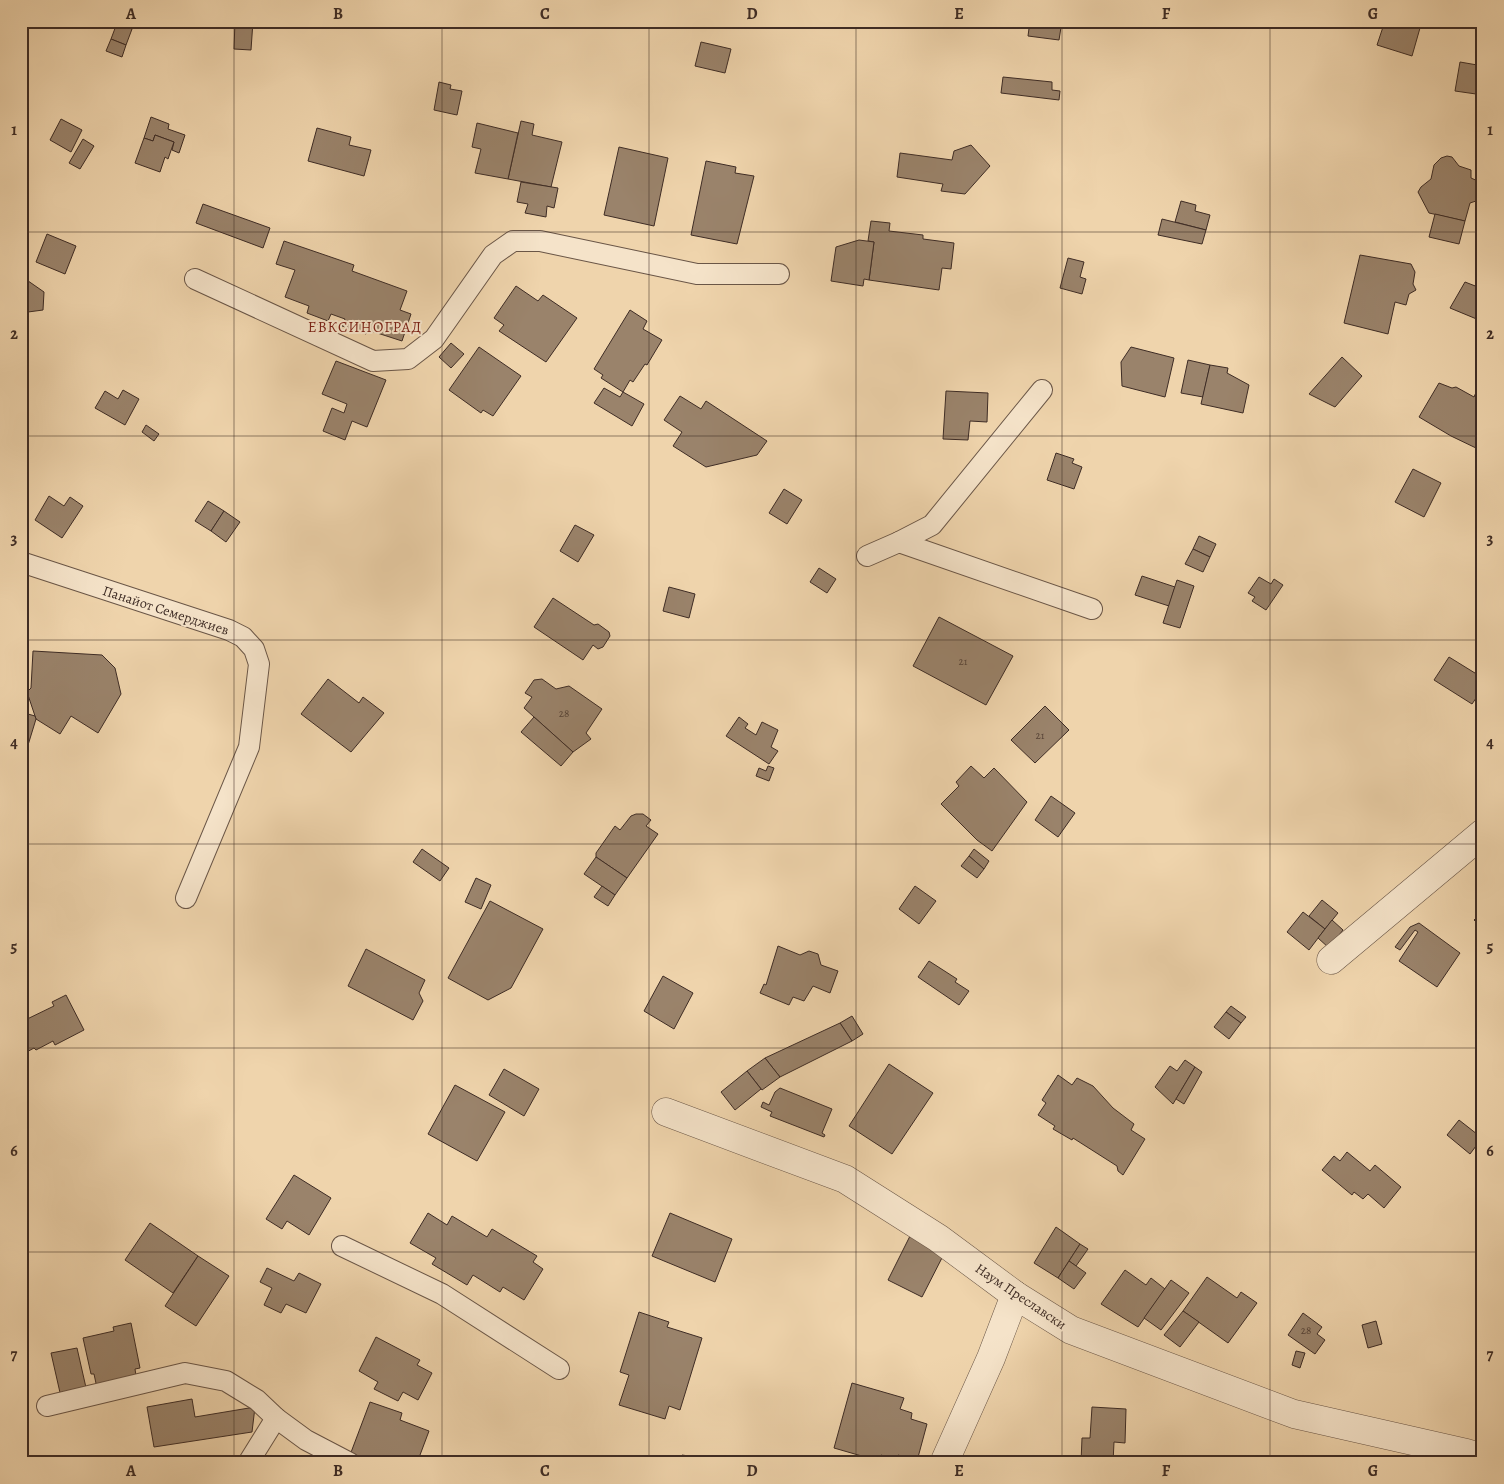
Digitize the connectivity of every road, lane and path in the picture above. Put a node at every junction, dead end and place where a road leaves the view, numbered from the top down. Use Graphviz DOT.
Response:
graph roads {
  1 [pos="779,274"];
  2 [pos="195,279"];
  3 [pos="1042,390"];
  4 [pos="898,542"];
  5 [pos="866,556"];
  6 [pos="21,562"];
  7 [pos="1092,609"];
  8 [pos="1483,833"];
  9 [pos="186,898"];
  10 [pos="1331,960"];
  11 [pos="666,1112"];
  12 [pos="342,1246"];
  13 [pos="1015,1296"];
  14 [pos="559,1369"];
  15 [pos="47,1406"];
  16 [pos="276,1418"];
  17 [pos="1470,1458"];
  18 [pos="248,1463"];
  19 [pos="350,1463"];
  20 [pos="944,1463"];
  1 -- 2 [label="lane"];
  3 -- 4 [label="lane"];
  4 -- 5 [label="lane"];
  4 -- 7 [label="lane"];
  6 -- 9 [label="lane, Панайот Семерджиев"];
  8 -- 10 [label="street"];
  11 -- 13 [label="street, Наум Преславски"];
  12 -- 14 [label="lane"];
  13 -- 17 [label="street, Наум Преславски"];
  13 -- 20 [label="street"];
  15 -- 16 [label="lane"];
  16 -- 18 [label="lane"];
  16 -- 19 [label="lane"];
}
